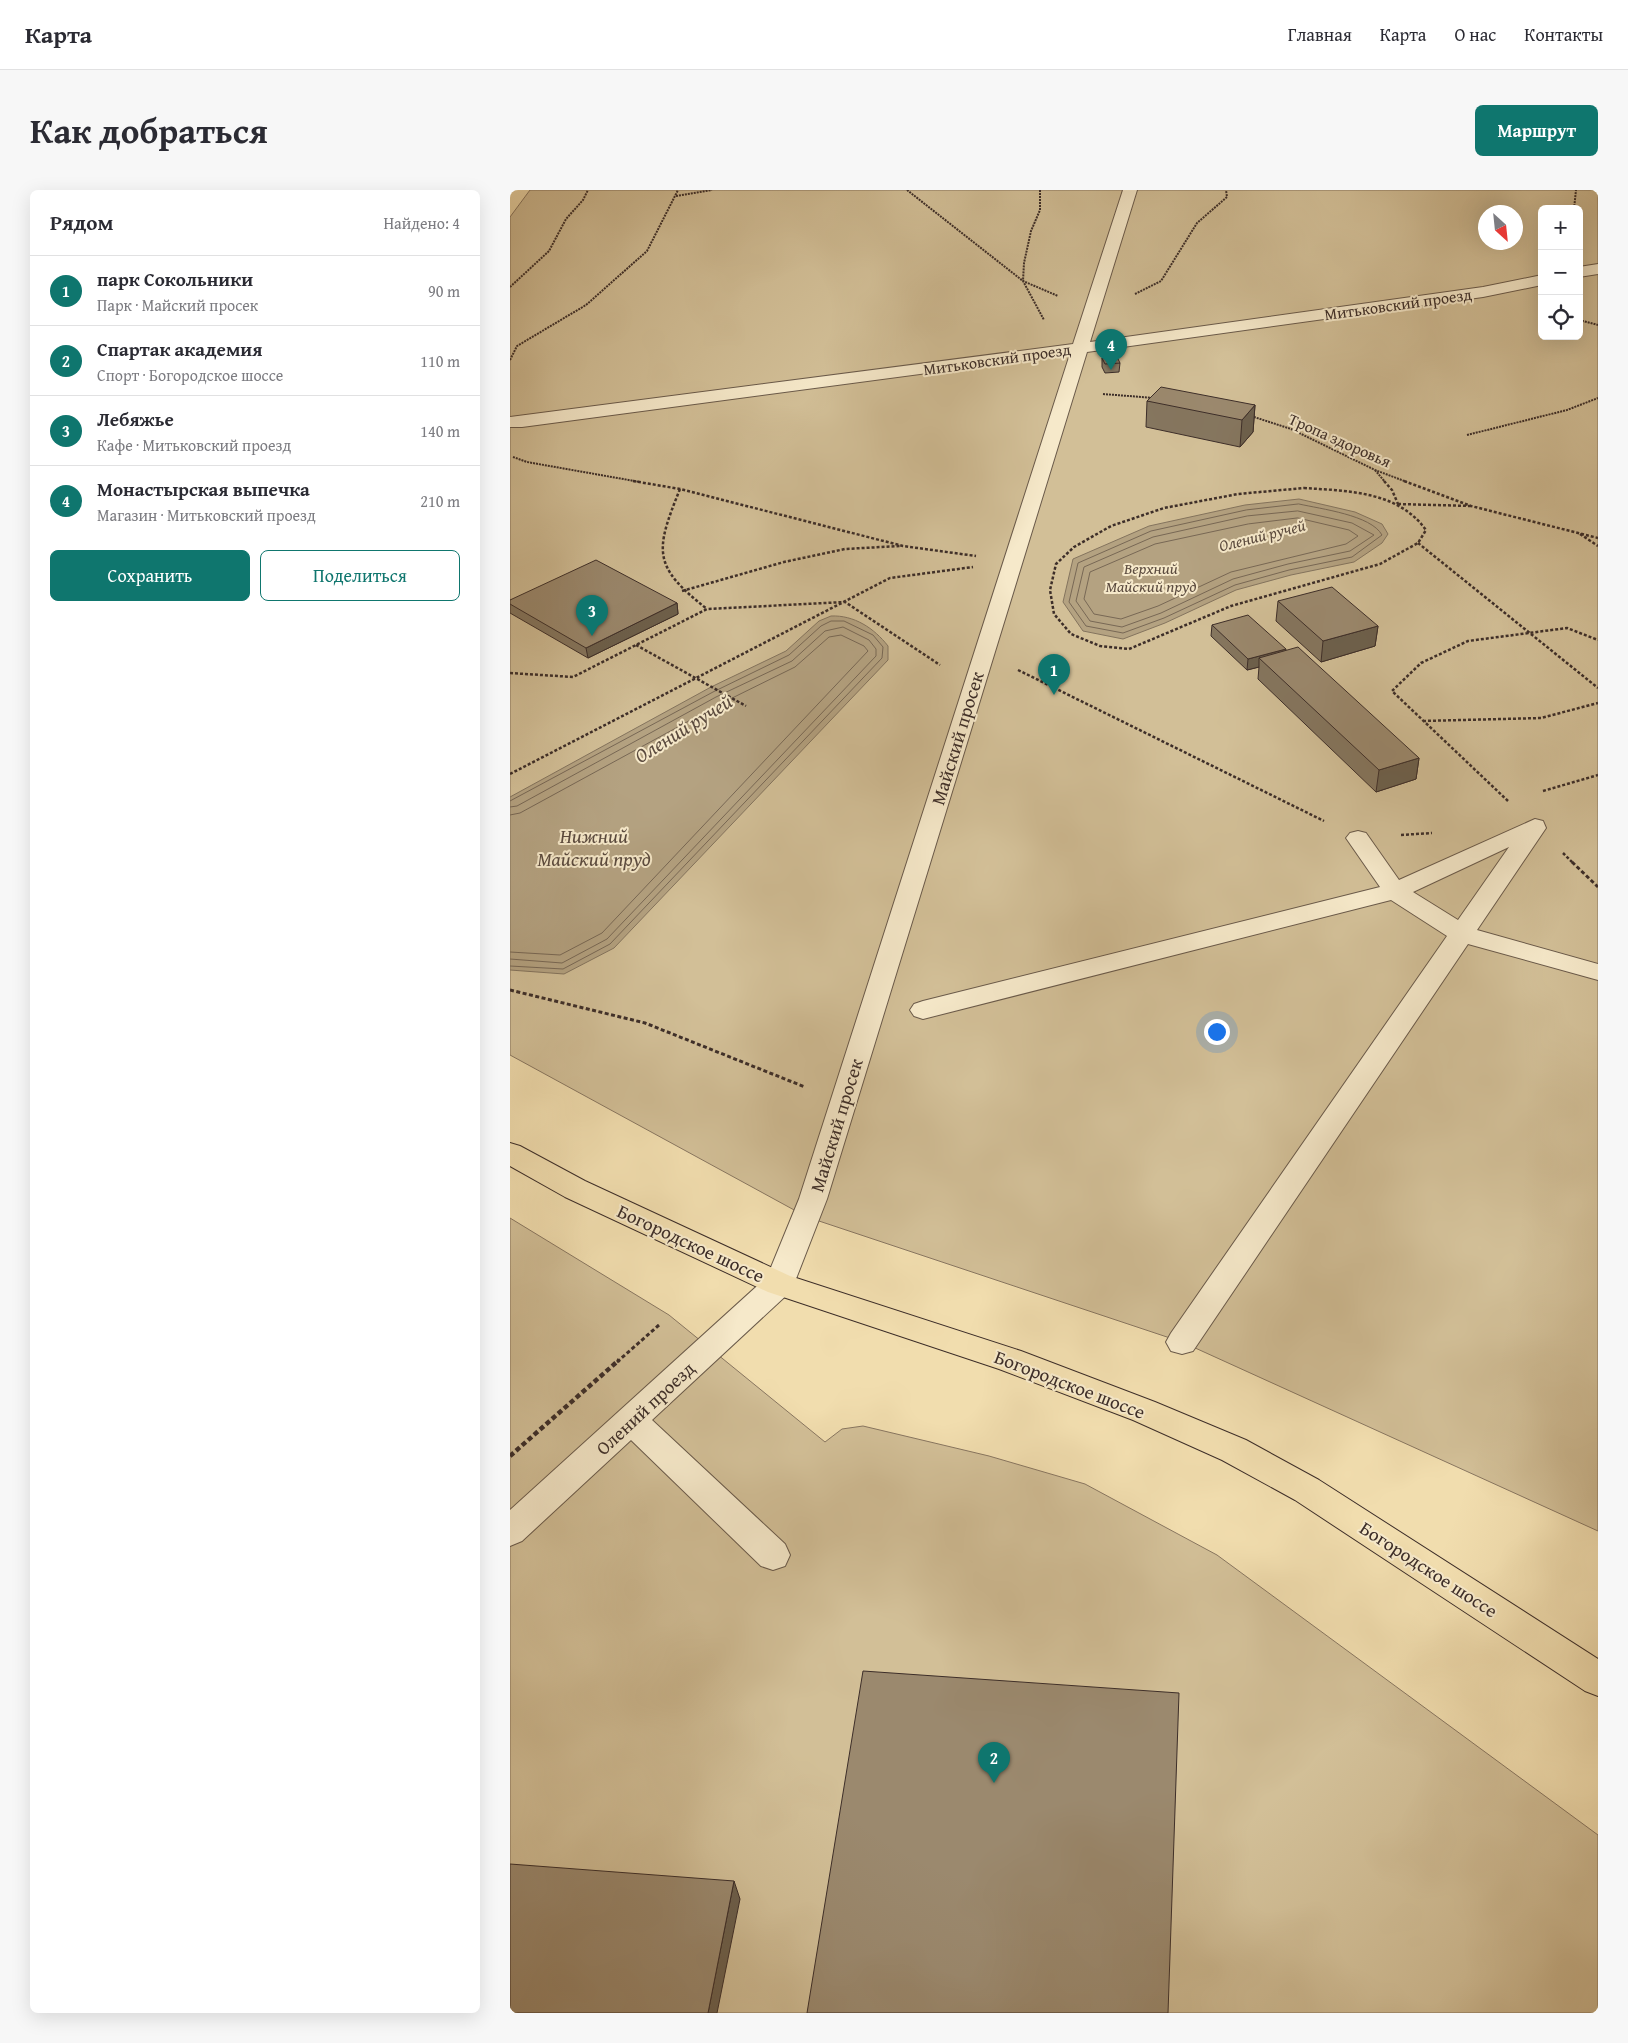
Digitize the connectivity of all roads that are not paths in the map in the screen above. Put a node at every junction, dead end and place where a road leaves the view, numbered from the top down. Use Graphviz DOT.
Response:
graph roads {
  1 [pos="1130,190"];
  2 [pos="1598,269"];
  3 [pos="1583,271"];
  4 [pos="1538,281"];
  5 [pos="1080,348"];
  6 [pos="510,422"];
  7 [pos="1358,838"];
  8 [pos="1395,891"];
  9 [pos="1462,934"];
  10 [pos="1598,972"];
  11 [pos="923,1010"];
  12 [pos="510,1153"];
  13 [pos="779,1284"];
  14 [pos="1182,1342"];
  15 [pos="632,1421"];
  16 [pos="510,1531"];
  17 [pos="773,1555"];
  18 [pos="1598,1679"];
  1 -- 5 [label="street, Майский просек"];
  2 -- 3 [label="street"];
  4 -- 5 [label="street, Митьковский проезд"];
  5 -- 6 [label="street, Митьковский проезд"];
  5 -- 13 [label="street, Майский просек"];
  7 -- 8 [label="street"];
  8 -- 9 [label="street"];
  8 -- 9 [label="street"];
  8 -- 11 [label="street"];
  9 -- 10 [label="street"];
  9 -- 14 [label="street"];
  12 -- 13 [label="main road, Богородское шоссе"];
  13 -- 15 [label="street, Олений проезд"];
  13 -- 18 [label="main road, Богородское шоссе"];
  15 -- 16 [label="street, Олений проезд"];
  15 -- 17 [label="street"];
}
